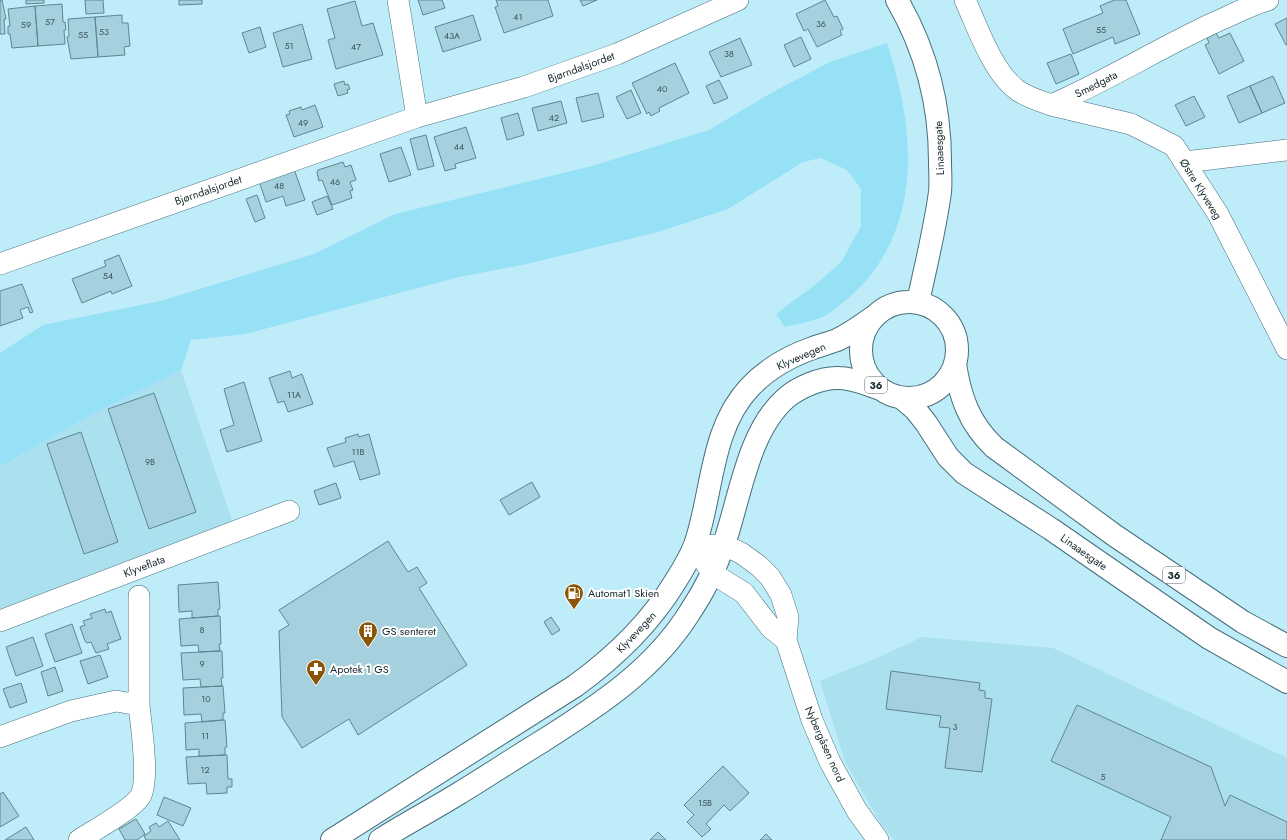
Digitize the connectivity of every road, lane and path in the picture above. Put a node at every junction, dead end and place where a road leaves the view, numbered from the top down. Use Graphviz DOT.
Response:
graph roads {
  1 [pos="398,0"];
  2 [pos="738,0"];
  3 [pos="897,0"];
  4 [pos="965,0"];
  5 [pos="1268,0"];
  6 [pos="1051,105"];
  7 [pos="417,117"];
  8 [pos="1287,150"];
  9 [pos="1185,162"];
  10 [pos="0,264"];
  11 [pos="918,302"];
  12 [pos="872,318"];
  13 [pos="1287,349"];
  14 [pos="955,364"];
  15 [pos="878,388"];
  16 [pos="902,398"];
  17 [pos="289,511"];
  18 [pos="724,545"];
  19 [pos="694,546"];
  20 [pos="712,573"];
  21 [pos="139,596"];
  22 [pos="0,621"];
  23 [pos="786,640"];
  24 [pos="1287,646"];
  25 [pos="1287,682"];
  26 [pos="139,705"];
  27 [pos="0,737"];
  28 [pos="79,840"];
  29 [pos="332,840"];
  30 [pos="380,840"];
  31 [pos="878,840"];
  1 -- 7 [label="street"];
  2 -- 7 [label="street, Bjørndalsjordet"];
  3 -- 11 [label="main road, Linaaesgate"];
  4 -- 6 [label="street"];
  5 -- 6 [label="street, Smedgata"];
  6 -- 9 [label="street, Østre Klyveveg"];
  7 -- 10 [label="street, Bjørndalsjordet"];
  8 -- 9 [label="street"];
  9 -- 13 [label="street, Østre Klyveveg"];
  11 -- 12 [label="main road, Linaaesgate / 36"];
  11 -- 14 [label="main road, Linaaesgate / 36"];
  12 -- 15 [label="main road, Linaaesgate / 36"];
  12 -- 19 [label="main road, Klyvevegen"];
  14 -- 16 [label="main road, Linaaesgate / 36"];
  14 -- 24 [label="main road, Linaaesgate / 36"];
  15 -- 16 [label="main road, Linaaesgate / 36"];
  15 -- 18 [label="main road"];
  16 -- 25 [label="main road, Linaaesgate / 36"];
  17 -- 22 [label="street, Klyveflata"];
  18 -- 19 [label="street, Nybergåsen nord"];
  18 -- 20 [label="main road"];
  18 -- 23 [label="street, Nybergåsen nord"];
  19 -- 20 [label="street"];
  19 -- 29 [label="main road, Klyvevegen"];
  20 -- 23 [label="street"];
  20 -- 30 [label="main road"];
  21 -- 26 [label="street"];
  23 -- 31 [label="street, Nybergåsen nord"];
  26 -- 27 [label="street"];
  26 -- 28 [label="street"];
}
